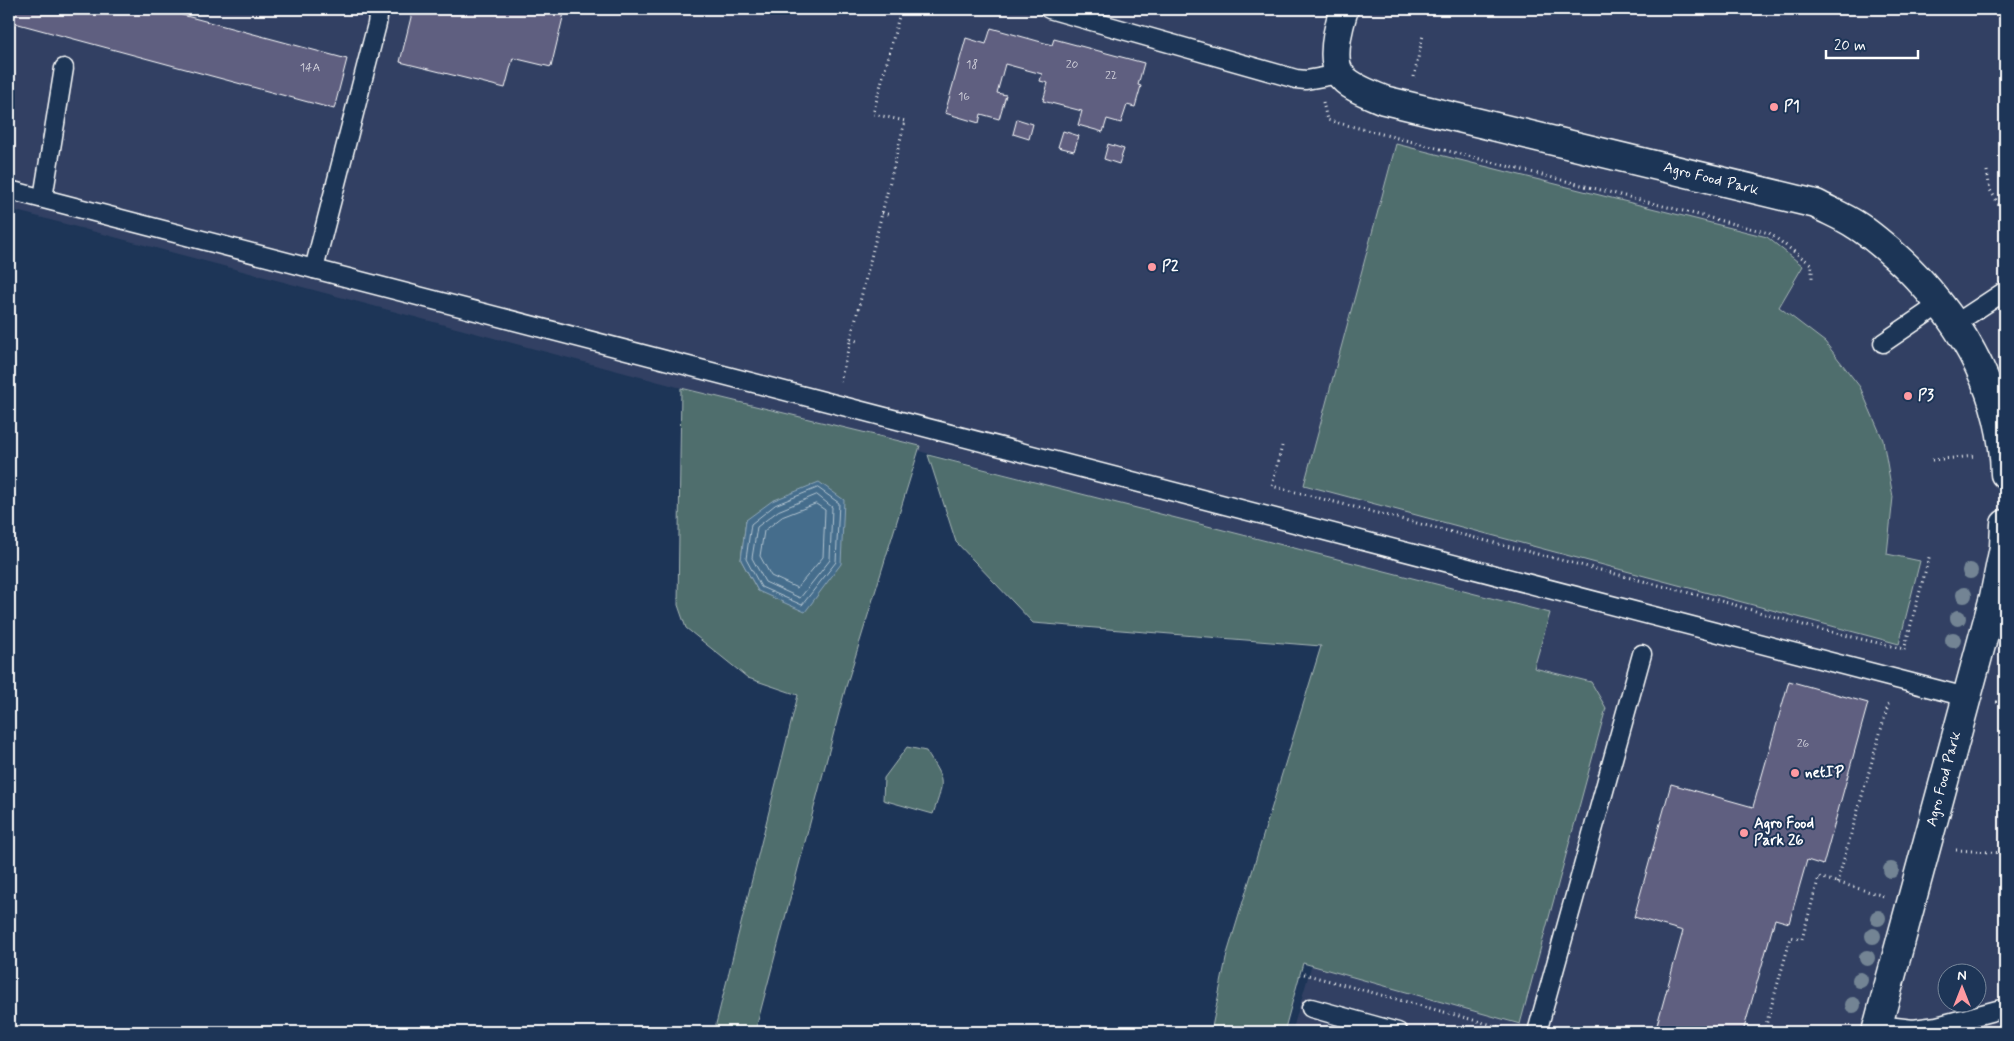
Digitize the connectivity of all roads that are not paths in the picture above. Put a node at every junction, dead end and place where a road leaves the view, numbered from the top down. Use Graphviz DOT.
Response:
graph roads {
  1 [pos="379,9"];
  2 [pos="1049,9"];
  3 [pos="1344,9"];
  4 [pos="64,68"];
  5 [pos="1329,76"];
  6 [pos="9,190"];
  7 [pos="43,198"];
  8 [pos="314,269"];
  9 [pos="2005,290"];
  10 [pos="1947,314"];
  11 [pos="1883,343"];
  12 [pos="2005,454"];
  13 [pos="2005,474"];
  14 [pos="2005,524"];
  15 [pos="1642,654"];
  16 [pos="1966,697"];
  17 [pos="1311,1008"];
  18 [pos="2005,1008"];
  19 [pos="1877,1029"];
  20 [pos="1392,1032"];
  21 [pos="1537,1032"];
  1 -- 8 [label="lane"];
  2 -- 5 [label="lane"];
  3 -- 5 [label="street"];
  4 -- 7 [label="lane"];
  5 -- 10 [label="street, Agro Food Park"];
  6 -- 7 [label="lane"];
  7 -- 8 [label="lane"];
  8 -- 16 [label="lane"];
  9 -- 10 [label="lane"];
  10 -- 11 [label="lane"];
  10 -- 12 [label="street, Agro Food Park"];
  12 -- 13 [label="street, Agro Food Park"];
  14 -- 16 [label="street, Agro Food Park"];
  15 -- 21 [label="lane"];
  16 -- 19 [label="street, Agro Food Park"];
  17 -- 20 [label="lane"];
  18 -- 19 [label="lane"];
}
